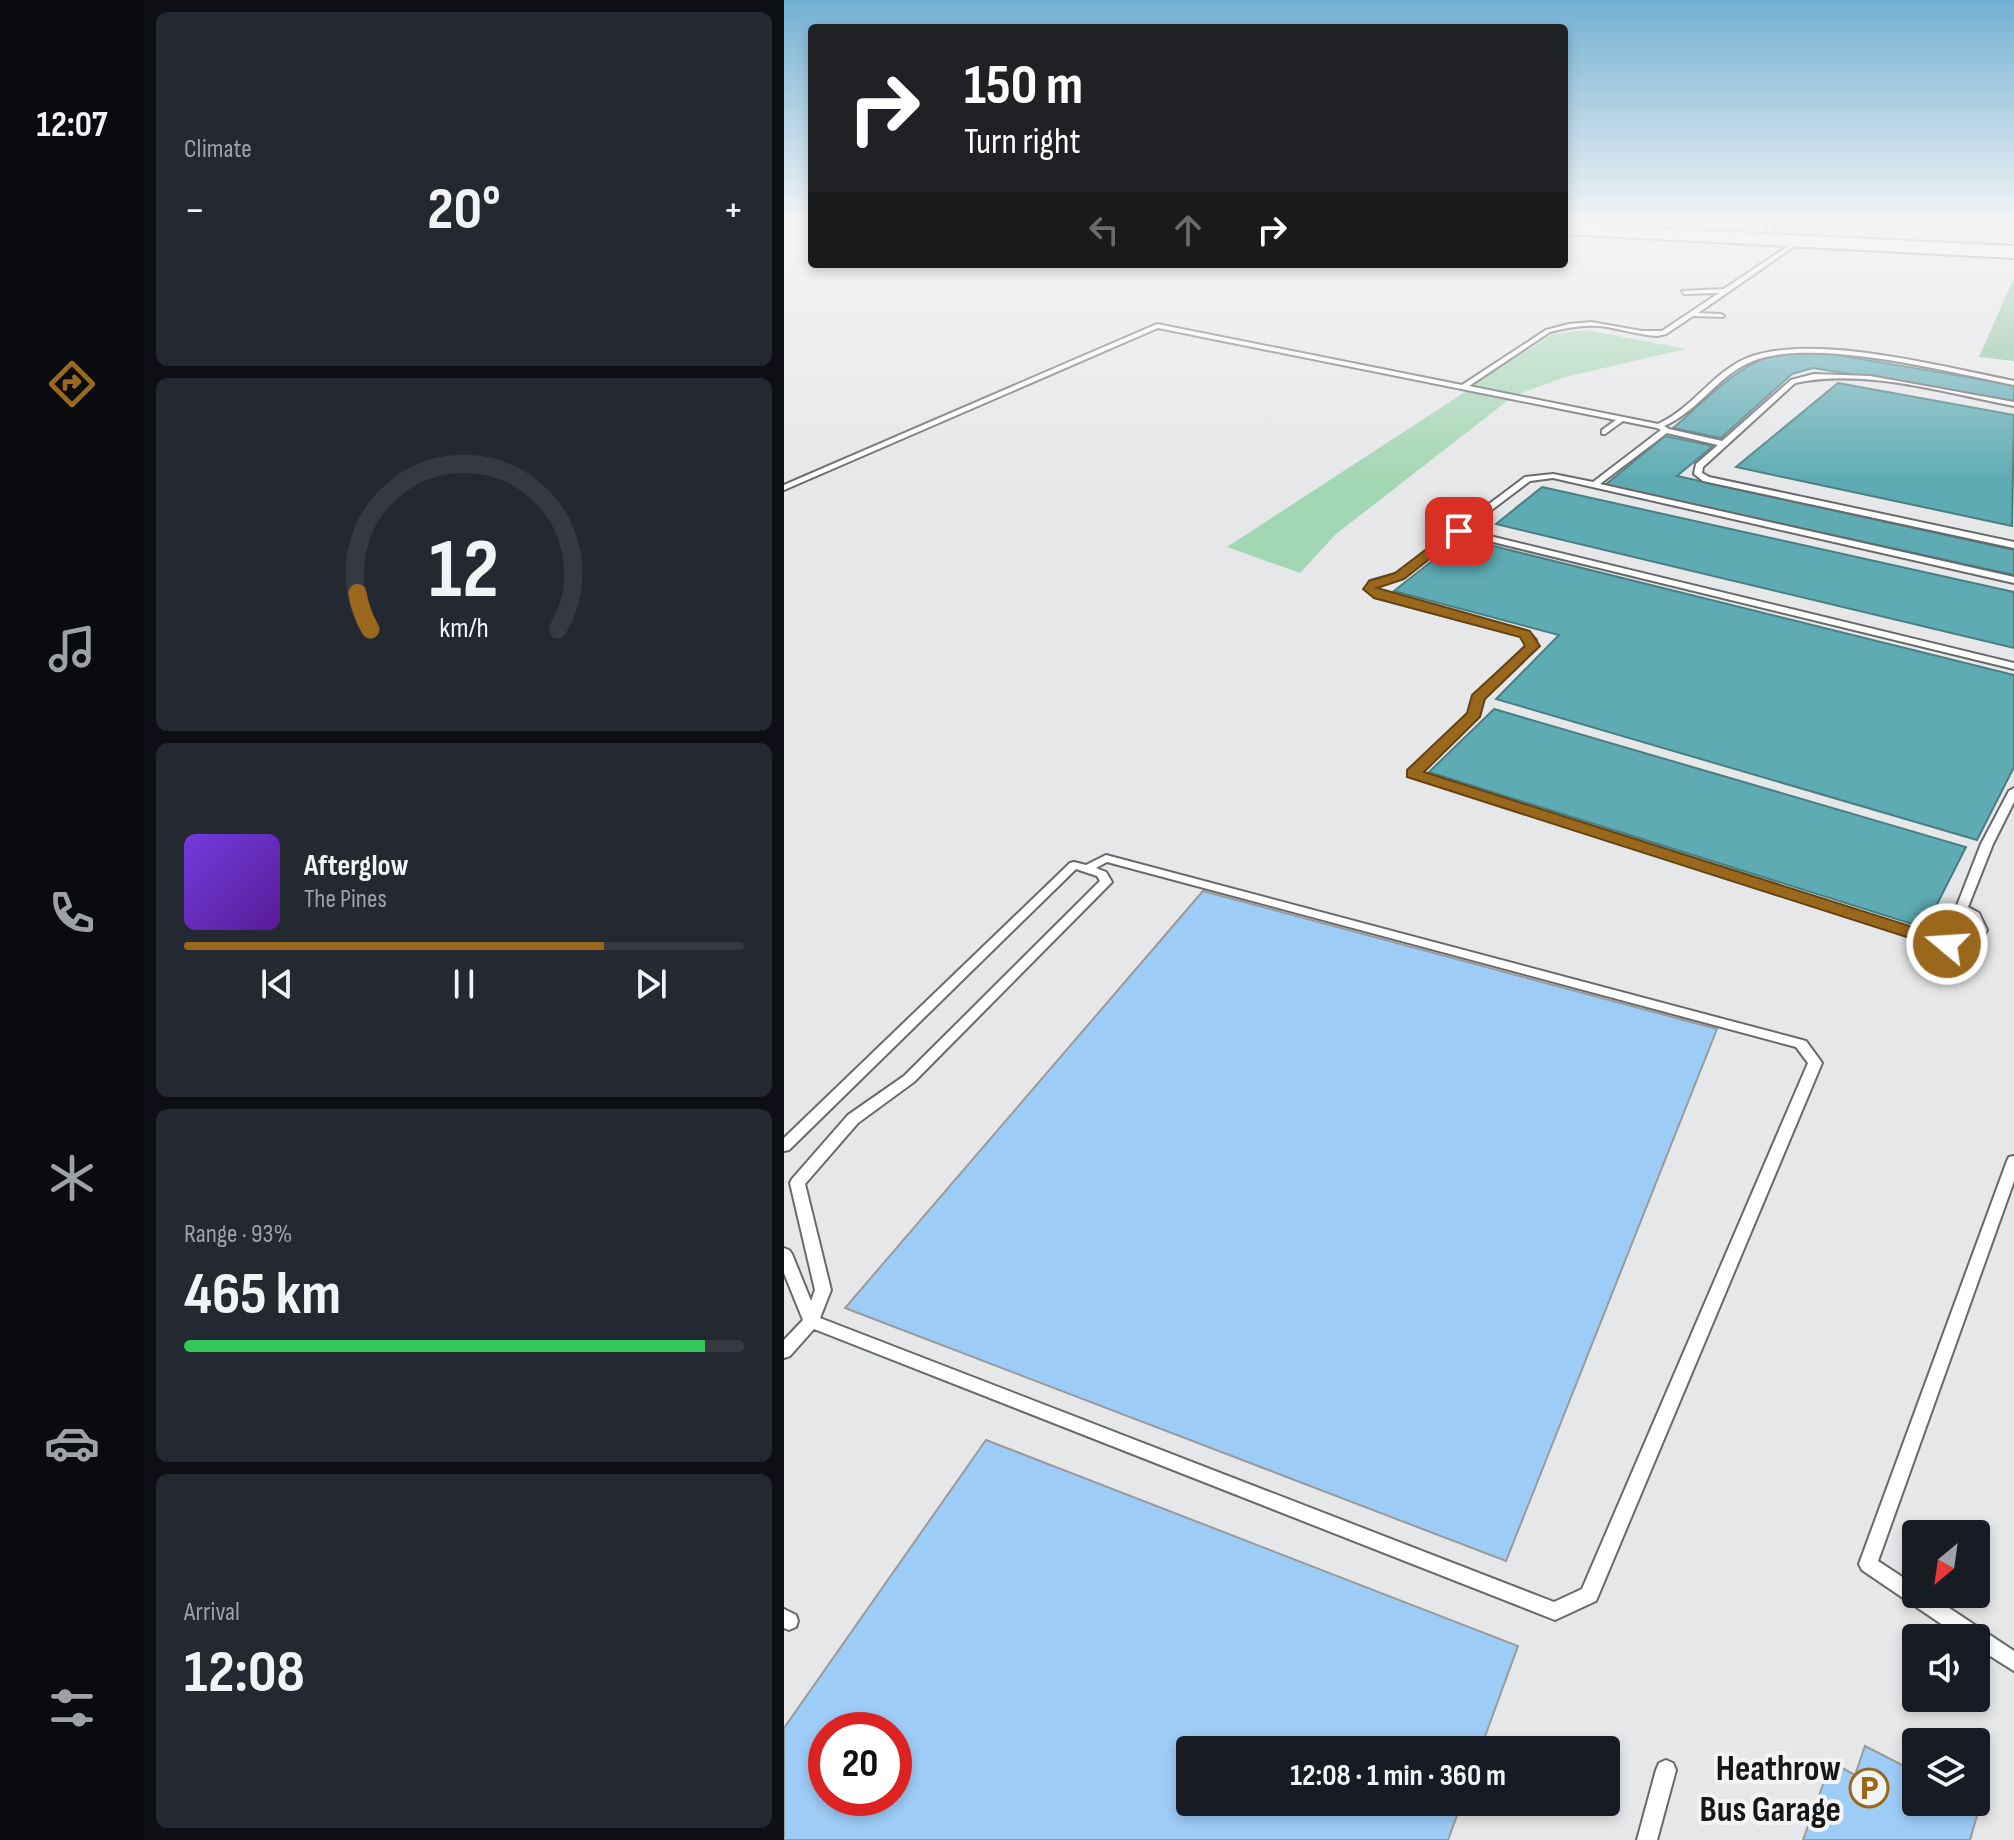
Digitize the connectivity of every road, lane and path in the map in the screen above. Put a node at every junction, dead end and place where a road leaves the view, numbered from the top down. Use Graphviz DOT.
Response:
graph roads {
  1 [pos="1698,310"];
  2 [pos="1692,314"];
  3 [pos="1721,316"];
  4 [pos="2014,383"];
  5 [pos="1464,386"];
  6 [pos="2014,404"];
  7 [pos="1622,418"];
  8 [pos="1662,428"];
  9 [pos="1605,432"];
  10 [pos="1723,444"];
  11 [pos="1594,485"];
  12 [pos="784,488"];
  13 [pos="1459,531"];
  14 [pos="2014,545"];
  15 [pos="2014,580"];
  16 [pos="2014,666"];
  17 [pos="2014,791"];
  18 [pos="1087,869"];
  19 [pos="784,1146"];
  20 [pos="2014,1161"];
  21 [pos="784,1254"];
  22 [pos="811,1321"];
  23 [pos="784,1351"];
  24 [pos="2014,1662"];
  25 [pos="1666,1770"];
  26 [pos="1647,1840"];
  1 -- 2 [label="lane"];
  2 -- 3 [label="lane"];
  2 -- 5 [label="lane"];
  4 -- 8 [label="lane"];
  5 -- 7 [label="lane"];
  5 -- 12 [label="lane"];
  6 -- 10 [label="lane"];
  7 -- 8 [label="lane"];
  7 -- 9 [label="lane"];
  8 -- 10 [label="lane"];
  8 -- 11 [label="lane"];
  10 -- 14 [label="lane"];
  11 -- 13 [label="lane"];
  11 -- 15 [label="lane"];
  13 -- 16 [label="lane"];
  13 -- 17 [label="lane"];
  18 -- 19 [label="lane"];
  18 -- 22 [label="lane"];
  18 -- 22 [label="lane"];
  20 -- 24 [label="lane"];
  21 -- 22 [label="lane"];
  22 -- 23 [label="lane"];
  25 -- 26 [label="lane"];
}
